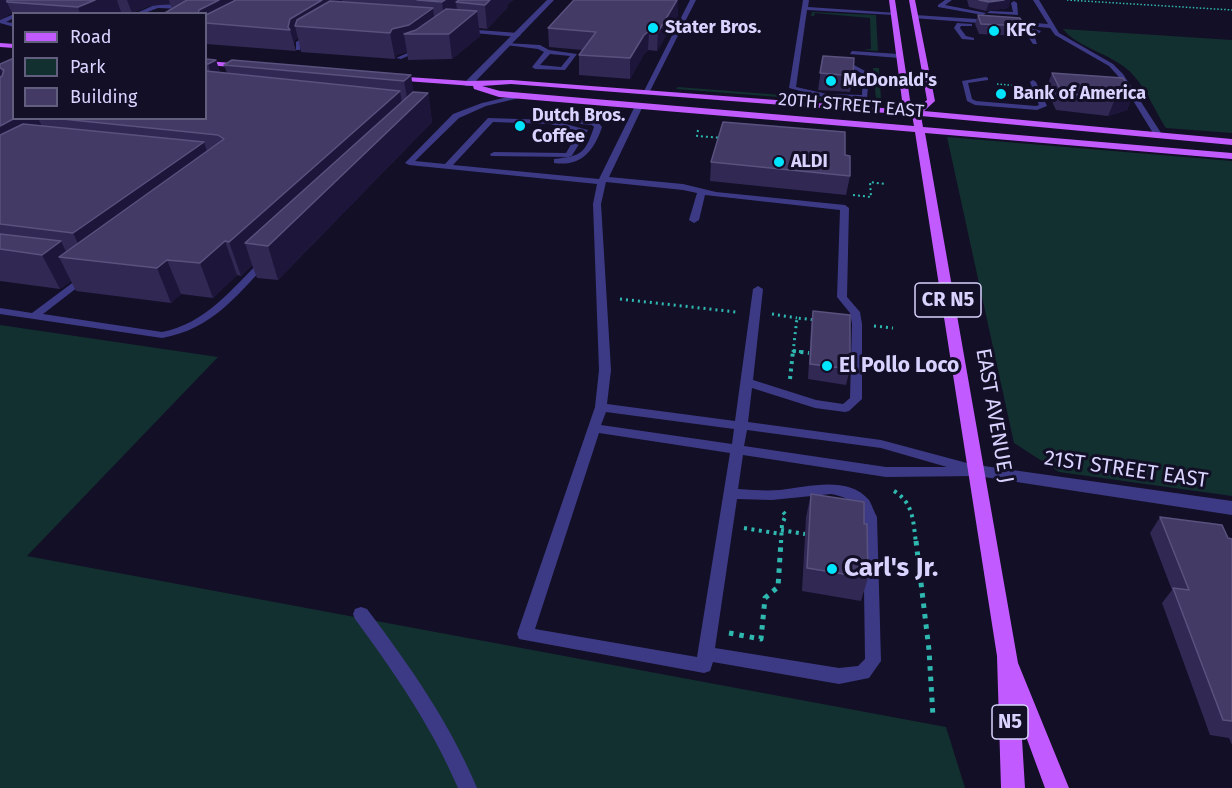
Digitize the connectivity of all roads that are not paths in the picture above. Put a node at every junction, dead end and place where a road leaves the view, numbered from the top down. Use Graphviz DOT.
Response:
graph roads {
  1 [pos="551,0"];
  2 [pos="693,0"];
  3 [pos="806,0"];
  4 [pos="892,0"];
  5 [pos="912,0"];
  6 [pos="949,0"];
  7 [pos="1036,0"];
  8 [pos="1014,3"];
  9 [pos="903,4"];
  10 [pos="195,6"];
  11 [pos="186,7"];
  12 [pos="805,8"];
  13 [pos="141,12"];
  14 [pos="177,12"];
  15 [pos="894,13"];
  16 [pos="914,14"];
  17 [pos="12,17"];
  18 [pos="1049,23"];
  19 [pos="12,25"];
  20 [pos="456,30"];
  21 [pos="315,32"];
  22 [pos="518,35"];
  23 [pos="972,39"];
  24 [pos="1035,43"];
  25 [pos="508,44"];
  26 [pos="424,47"];
  27 [pos="298,49"];
  28 [pos="548,52"];
  29 [pos="852,53"];
  30 [pos="924,54"];
  31 [pos="899,56"];
  32 [pos="399,58"];
  33 [pos="207,63"];
  34 [pos="852,66"];
  35 [pos="250,67"];
  36 [pos="384,78"];
  37 [pos="986,79"];
  38 [pos="1033,82"];
  39 [pos="468,84"];
  40 [pos="646,93"];
  41 [pos="521,96"];
  42 [pos="534,97"];
  43 [pos="639,106"];
  44 [pos="916,113"];
  45 [pos="550,122"];
  46 [pos="919,128"];
  47 [pos="1159,136"];
  48 [pos="1232,142"];
  49 [pos="1232,156"];
  50 [pos="447,167"];
  51 [pos="603,181"];
  52 [pos="702,192"];
  53 [pos="694,220"];
  54 [pos="272,255"];
  55 [pos="80,270"];
  56 [pos="758,289"];
  57 [pos="0,311"];
  58 [pos="34,315"];
  59 [pos="746,382"];
  60 [pos="601,407"];
  61 [pos="741,426"];
  62 [pos="595,428"];
  63 [pos="737,449"];
  64 [pos="977,471"];
  65 [pos="731,493"];
  66 [pos="1232,508"];
  67 [pos="361,614"];
  68 [pos="706,654"];
  69 [pos="1007,656"];
  70 [pos="468,788"];
  71 [pos="1012,788"];
  72 [pos="1057,788"];
  1 -- 22 [label="street"];
  2 -- 40 [label="lane"];
  3 -- 12 [label="lane"];
  4 -- 15 [label="main road, EAST AVENUE J / CR N5"];
  5 -- 16 [label="main road"];
  6 -- 8 [label="lane"];
  7 -- 18 [label="lane"];
  9 -- 16 [label="main road"];
  10 -- 11 [label="street"];
  11 -- 13 [label="lane"];
  11 -- 14 [label="street"];
  12 -- 15 [label="lane"];
  12 -- 34 [label="lane"];
  15 -- 30 [label="main road"];
  15 -- 31 [label="main road, EAST AVENUE J / CR N5"];
  16 -- 18 [label="lane"];
  16 -- 30 [label="main road"];
  17 -- 19 [label="lane"];
  18 -- 47 [label="lane"];
  20 -- 22 [label="lane"];
  21 -- 27 [label="lane"];
  22 -- 25 [label="street"];
  23 -- 24 [label="lane"];
  25 -- 28 [label="lane"];
  25 -- 39 [label="street"];
  26 -- 32 [label="lane"];
  28 -- 28 [label="lane"];
  29 -- 31 [label="lane"];
  30 -- 44 [label="main road"];
  31 -- 44 [label="main road, EAST AVENUE J / CR N5"];
  33 -- 35 [label="main road"];
  36 -- 39 [label="main road, 20TH STREET EAST"];
  37 -- 38 [label="lane"];
  39 -- 40 [label="main road, 20TH STREET EAST"];
  39 -- 41 [label="main road, 20TH STREET EAST"];
  40 -- 42 [label="main road"];
  40 -- 44 [label="main road, 20TH STREET EAST"];
  41 -- 42 [label="main road, 20TH STREET EAST"];
  41 -- 50 [label="lane"];
  42 -- 43 [label="main road, 20TH STREET EAST"];
  43 -- 46 [label="main road, 20TH STREET EAST"];
  43 -- 51 [label="lane"];
  44 -- 46 [label="main road, EAST AVENUE J / CR N5"];
  44 -- 47 [label="main road, 20TH STREET EAST"];
  45 -- 45 [label="lane"];
  45 -- 50 [label="lane"];
  46 -- 49 [label="main road, 20TH STREET EAST"];
  46 -- 64 [label="main road, EAST AVENUE J / CR N5"];
  47 -- 48 [label="main road, 20TH STREET EAST"];
  50 -- 51 [label="lane"];
  51 -- 52 [label="lane"];
  51 -- 60 [label="lane"];
  52 -- 53 [label="lane"];
  52 -- 59 [label="lane"];
  54 -- 58 [label="lane"];
  55 -- 58 [label="lane"];
  56 -- 59 [label="lane"];
  57 -- 58 [label="lane"];
  59 -- 61 [label="lane"];
  60 -- 61 [label="lane"];
  60 -- 62 [label="lane"];
  61 -- 63 [label="lane"];
  61 -- 64 [label="lane"];
  62 -- 63 [label="lane"];
  62 -- 68 [label="lane"];
  63 -- 64 [label="lane"];
  63 -- 65 [label="lane"];
  64 -- 66 [label="street, 21ST STREET EAST"];
  64 -- 69 [label="main road, EAST AVENUE J / CR N5"];
  65 -- 68 [label="lane"];
  65 -- 68 [label="lane"];
  67 -- 70 [label="lane"];
  69 -- 71 [label="main road, EAST AVENUE J / N5"];
  69 -- 72 [label="main road, EAST AVENUE J / CR N5"];
}
